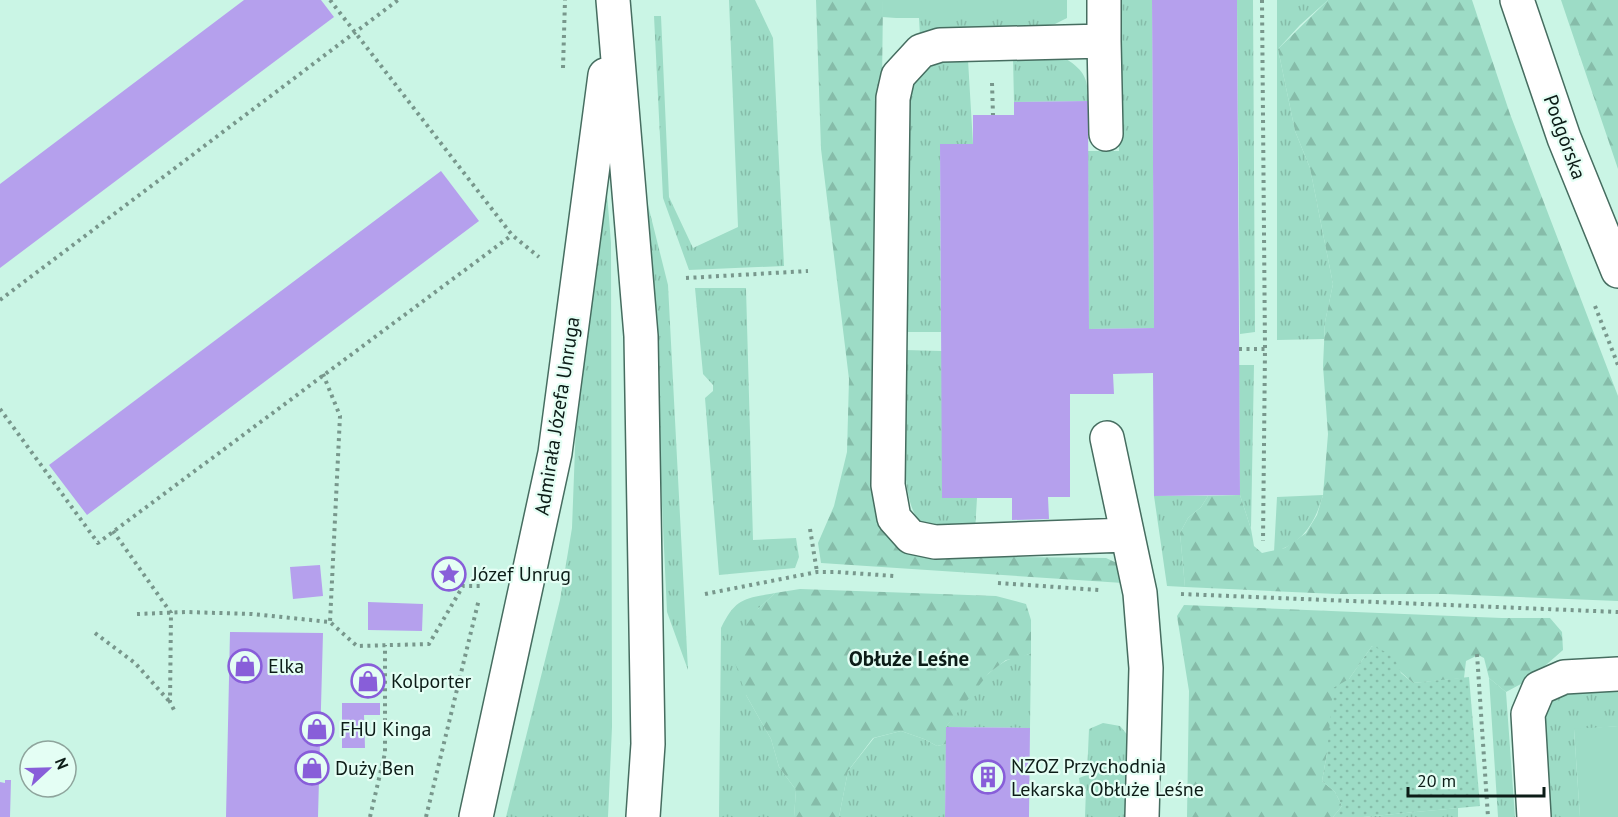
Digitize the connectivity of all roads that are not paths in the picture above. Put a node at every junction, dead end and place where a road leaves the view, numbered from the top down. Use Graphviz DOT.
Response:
graph roads {
  1 [pos="1104,0"];
  2 [pos="1517,0"];
  3 [pos="613,6"];
  4 [pos="1104,41"];
  5 [pos="1106,134"];
  6 [pos="1618,271"];
  7 [pos="1107,438"];
  8 [pos="1127,536"];
  9 [pos="1618,674"];
  10 [pos="476,817"];
  11 [pos="643,817"];
  12 [pos="1142,817"];
  13 [pos="1534,817"];
  1 -- 4 [label="street"];
  2 -- 6 [label="street, Podgórska"];
  3 -- 10 [label="street, Admirała Józefa Unruga"];
  3 -- 11 [label="street, Admirała Józefa Unruga"];
  4 -- 5 [label="street"];
  4 -- 8 [label="street"];
  7 -- 8 [label="street"];
  8 -- 12 [label="street"];
  9 -- 13 [label="street"];
}
